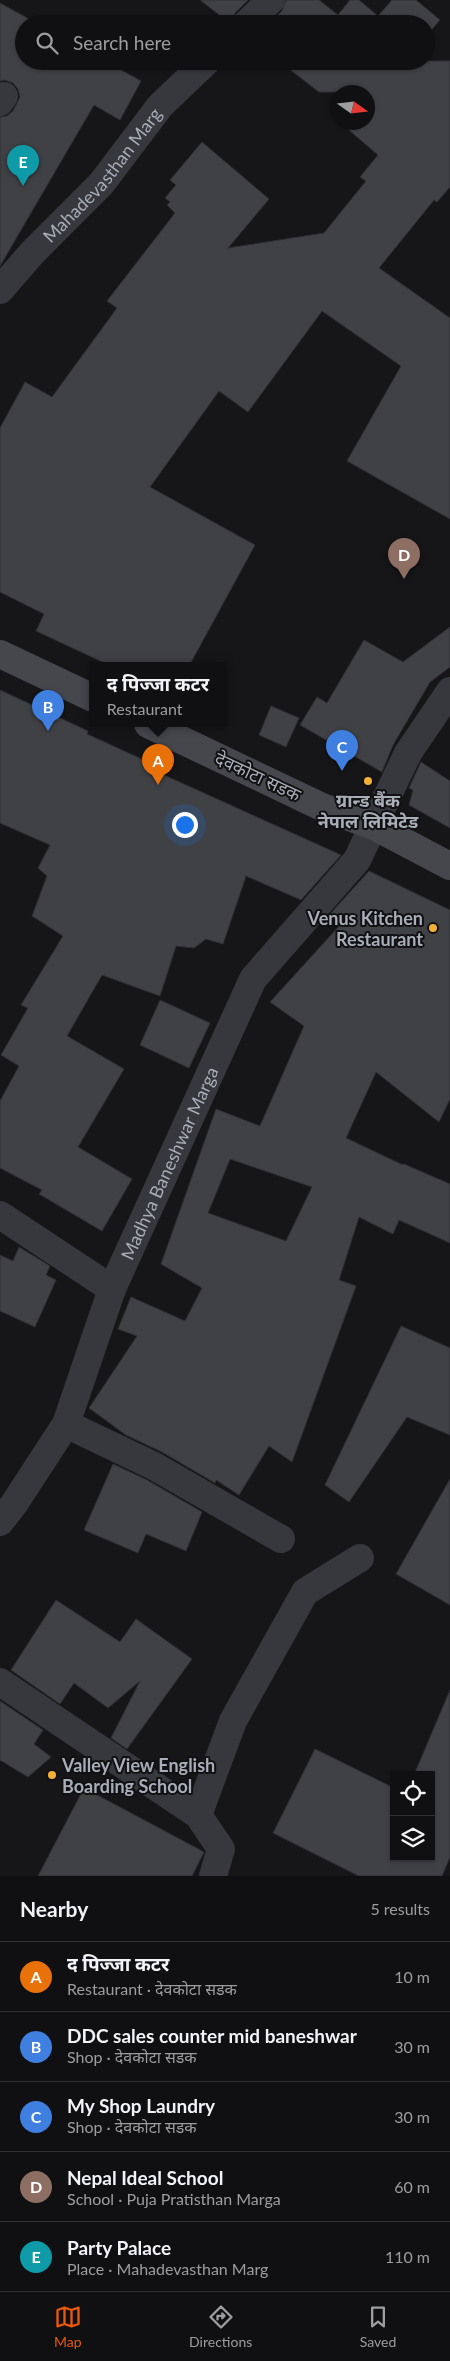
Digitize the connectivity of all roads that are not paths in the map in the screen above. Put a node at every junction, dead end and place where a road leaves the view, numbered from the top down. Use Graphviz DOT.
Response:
graph roads {
  1 [pos="271,0"];
  2 [pos="255,15"];
  3 [pos="198,70"];
  4 [pos="0,290"];
  5 [pos="0,654"];
  6 [pos="450,692"];
  7 [pos="89,696"];
  8 [pos="154,727"];
  9 [pos="374,826"];
  10 [pos="450,866"];
  11 [pos="0,1215"];
  12 [pos="112,1290"];
  13 [pos="66,1424"];
  14 [pos="5,1506"];
  15 [pos="281,1539"];
  16 [pos="360,1558"];
  17 [pos="0,1682"];
  18 [pos="198,1815"];
  19 [pos="213,1876"];
  1 -- 2 [label="street"];
  3 -- 4 [label="street, Mahadevasthan Marg"];
  5 -- 7 [label="main road"];
  6 -- 9 [label="street, Madhya Baneshwar Marga"];
  8 -- 9 [label="main road, देवकोटा सडक"];
  9 -- 10 [label="main road, देवकोटा सडक"];
  9 -- 12 [label="street, Madhya Baneshwar Marga"];
  11 -- 12 [label="street"];
  12 -- 13 [label="street, Madhya Baneshwar Marga"];
  13 -- 14 [label="street, Madhya Baneshwar Marga"];
  13 -- 15 [label="street"];
  16 -- 18 [label="street"];
  17 -- 18 [label="street"];
  18 -- 19 [label="street"];
}
